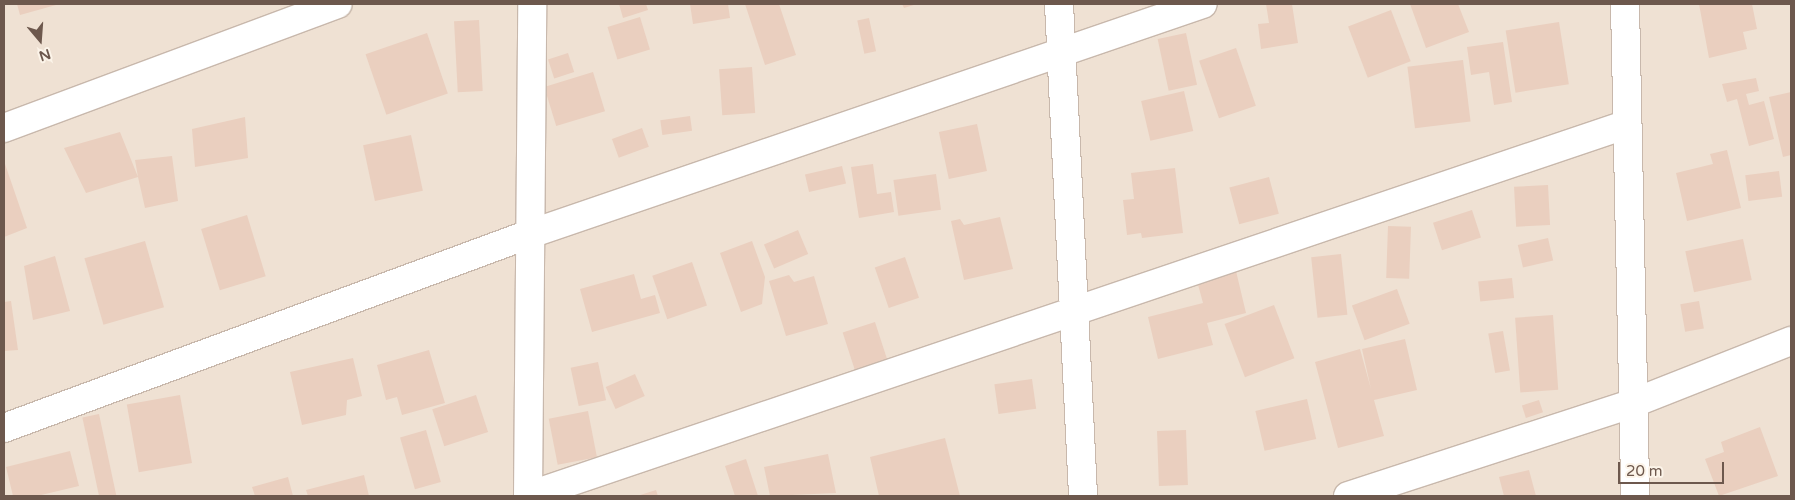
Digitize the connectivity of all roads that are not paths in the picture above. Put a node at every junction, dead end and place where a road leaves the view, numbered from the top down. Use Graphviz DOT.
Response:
graph roads {
  1 [pos="338,4"];
  2 [pos="532,4"];
  3 [pos="1059,4"];
  4 [pos="1203,4"];
  5 [pos="1625,4"];
  6 [pos="1058,56"];
  7 [pos="1625,125"];
  8 [pos="4,128"];
  9 [pos="527,235"];
  10 [pos="1073,313"];
  11 [pos="1791,341"];
  12 [pos="1631,404"];
  13 [pos="4,428"];
  14 [pos="528,496"];
  15 [pos="1083,496"];
  16 [pos="1348,496"];
  17 [pos="1635,496"];
  1 -- 8 [label="street"];
  2 -- 9 [label="street"];
  3 -- 6 [label="street"];
  4 -- 6 [label="street"];
  5 -- 7 [label="street"];
  6 -- 9 [label="street"];
  6 -- 10 [label="street"];
  7 -- 10 [label="street"];
  7 -- 12 [label="street"];
  9 -- 13 [label="street"];
  9 -- 14 [label="street"];
  10 -- 14 [label="street"];
  10 -- 15 [label="street"];
  11 -- 12 [label="street"];
  12 -- 16 [label="street"];
  12 -- 17 [label="street"];
}
